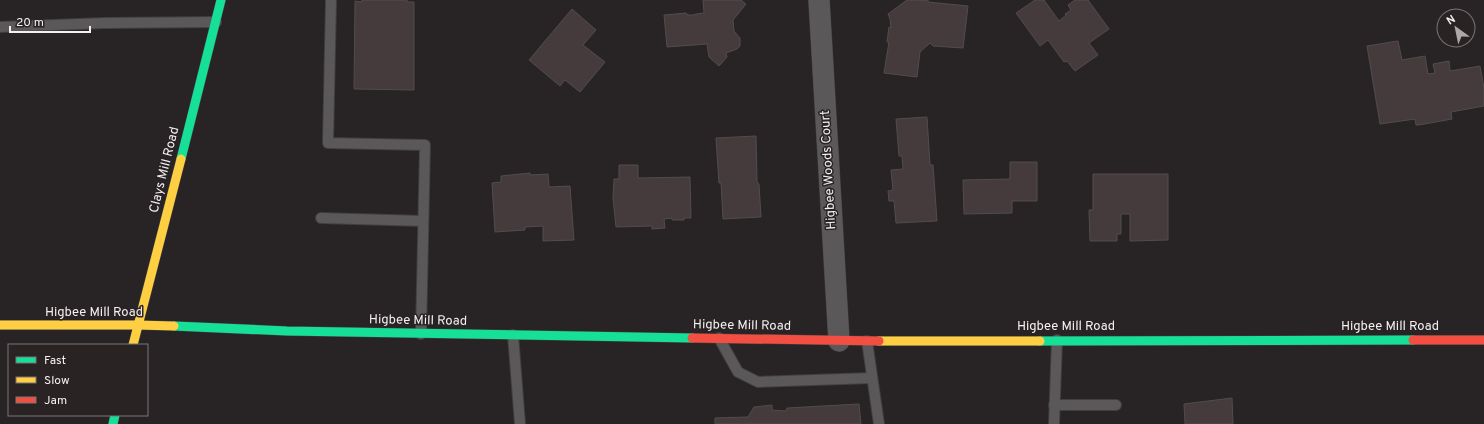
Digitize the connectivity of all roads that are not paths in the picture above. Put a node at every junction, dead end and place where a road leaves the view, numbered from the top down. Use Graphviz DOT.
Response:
graph roads {
  1 [pos="220,0"];
  2 [pos="332,0"];
  3 [pos="819,0"];
  4 [pos="216,22"];
  5 [pos="0,27"];
  6 [pos="321,218"];
  7 [pos="423,222"];
  8 [pos="0,325"];
  9 [pos="138,325"];
  10 [pos="421,334"];
  11 [pos="513,335"];
  12 [pos="719,338"];
  13 [pos="1057,340"];
  14 [pos="1484,340"];
  15 [pos="839,341"];
  16 [pos="867,341"];
  17 [pos="133,344"];
  18 [pos="872,378"];
  19 [pos="1054,405"];
  20 [pos="1116,405"];
  21 [pos="520,424"];
  22 [pos="879,424"];
  23 [pos="1054,424"];
  1 -- 4 [label="street, Clays Mill Road"];
  2 -- 7 [label="lane"];
  3 -- 15 [label="street, Higbee Woods Court"];
  4 -- 5 [label="lane"];
  4 -- 9 [label="street, Clays Mill Road"];
  6 -- 7 [label="lane"];
  7 -- 10 [label="lane"];
  8 -- 9 [label="street, Higbee Mill Road"];
  9 -- 10 [label="street, Higbee Mill Road"];
  9 -- 17 [label="street, Clays Mill Road"];
  10 -- 11 [label="street, Higbee Mill Road"];
  11 -- 12 [label="street, Higbee Mill Road"];
  11 -- 21 [label="lane"];
  12 -- 15 [label="street, Higbee Mill Road"];
  12 -- 18 [label="lane"];
  13 -- 14 [label="street, Higbee Mill Road"];
  13 -- 16 [label="street, Higbee Mill Road"];
  13 -- 19 [label="lane"];
  15 -- 16 [label="street, Higbee Mill Road"];
  16 -- 18 [label="lane"];
  18 -- 22 [label="lane"];
  19 -- 20 [label="lane"];
  19 -- 23 [label="lane"];
}
